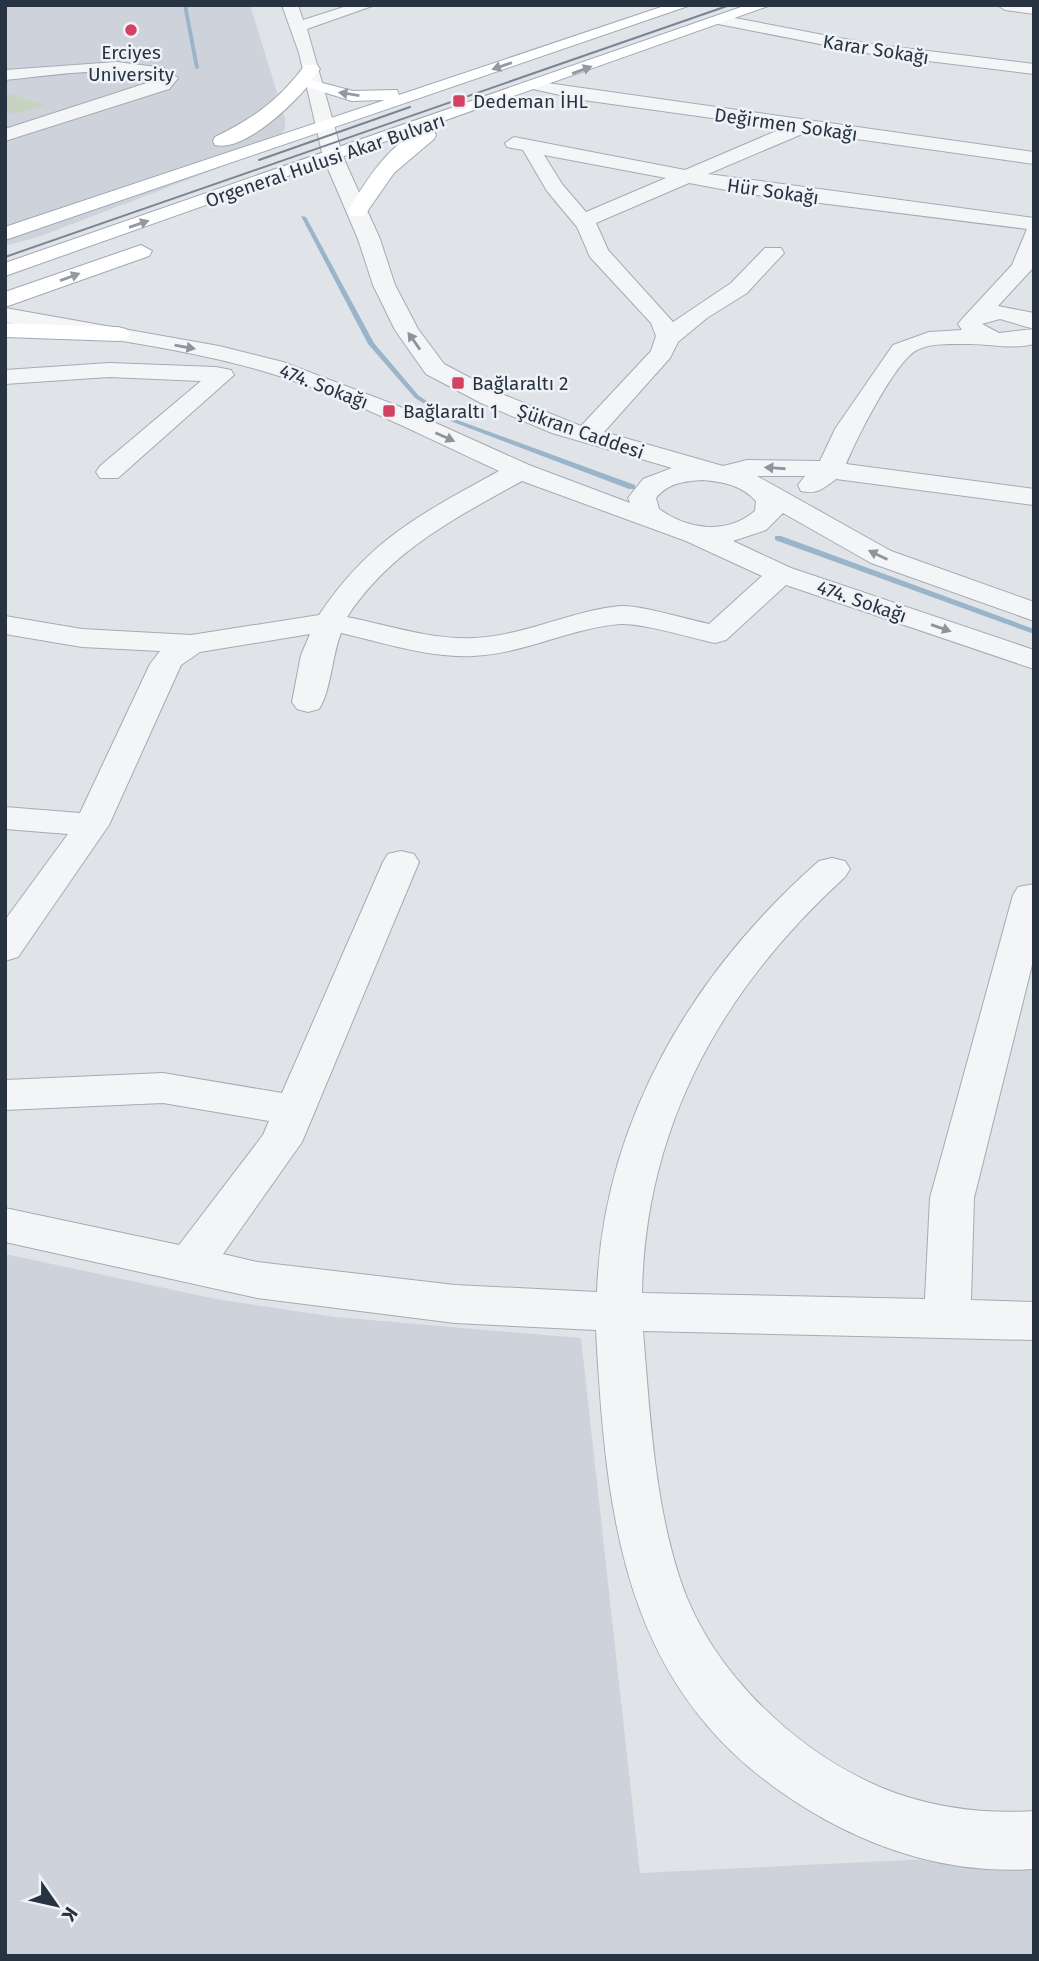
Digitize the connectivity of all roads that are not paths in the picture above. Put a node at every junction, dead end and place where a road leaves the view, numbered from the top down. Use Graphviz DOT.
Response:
graph roads {
  1 [pos="290,5"];
  2 [pos="367,5"];
  3 [pos="683,5"];
  4 [pos="763,5"];
  5 [pos="1004,5"];
  6 [pos="1034,9"];
  7 [pos="329,11"];
  8 [pos="719,20"];
  9 [pos="298,27"];
  10 [pos="1034,69"];
  11 [pos="5,75"];
  12 [pos="312,77"];
  13 [pos="465,79"];
  14 [pos="539,85"];
  15 [pos="469,110"];
  16 [pos="324,125"];
  17 [pos="802,127"];
  18 [pos="5,135"];
  19 [pos="267,145"];
  20 [pos="201,151"];
  21 [pos="333,157"];
  22 [pos="1034,158"];
  23 [pos="682,177"];
  24 [pos="321,187"];
  25 [pos="357,212"];
  26 [pos="5,215"];
  27 [pos="582,220"];
  28 [pos="1034,224"];
  29 [pos="5,234"];
  30 [pos="1034,234"];
  31 [pos="163,243"];
  32 [pos="773,253"];
  33 [pos="1023,268"];
  34 [pos="5,270"];
  35 [pos="5,300"];
  36 [pos="1031,314"];
  37 [pos="5,315"];
  38 [pos="5,330"];
  39 [pos="987,331"];
  40 [pos="118,334"];
  41 [pos="668,338"];
  42 [pos="1034,352"];
  43 [pos="222,374"];
  44 [pos="5,377"];
  45 [pos="311,381"];
  46 [pos="586,436"];
  47 [pos="520,471"];
  48 [pos="829,471"];
  49 [pos="109,472"];
  50 [pos="720,474"];
  51 [pos="1034,497"];
  52 [pos="773,503"];
  53 [pos="666,526"];
  54 [pos="694,534"];
  55 [pos="780,574"];
  56 [pos="1034,612"];
  57 [pos="330,622"];
  58 [pos="5,625"];
  59 [pos="191,644"];
  60 [pos="1034,660"];
  61 [pos="308,702"];
  62 [pos="5,818"];
  63 [pos="92,825"];
  64 [pos="401,862"];
  65 [pos="832,869"];
  66 [pos="1031,895"];
  67 [pos="5,948"];
  68 [pos="5,1096"];
  69 [pos="294,1110"];
  70 [pos="5,1225"];
  71 [pos="188,1267"];
  72 [pos="619,1311"];
  73 [pos="947,1320"];
  74 [pos="1034,1321"];
  75 [pos="1034,1840"];
  1 -- 9 [label="street, Şükran Caddesi"];
  2 -- 7 [label="street"];
  3 -- 13 [label="main road, Orgeneral Hulusi Akar Bulvarı, one-way"];
  4 -- 8 [label="main road, Orgeneral Hulusi Akar Bulvarı"];
  5 -- 6 [label="street"];
  7 -- 9 [label="street"];
  8 -- 10 [label="street, Karar Sokağı"];
  14 -- 8 [label="main road, Orgeneral Hulusi Akar Bulvarı, one-way"];
  9 -- 12 [label="street, Şükran Caddesi"];
  11 -- 18 [label="street"];
  13 -- 12 [label="main road, one-way"];
  12 -- 16 [label="street, Şükran Caddesi"];
  12 -- 20 [label="main road"];
  13 -- 16 [label="main road, Orgeneral Hulusi Akar Bulvarı"];
  14 -- 15 [label="main road, Orgeneral Hulusi Akar Bulvarı"];
  14 -- 17 [label="street, Değirmen Sokağı"];
  15 -- 21 [label="main road, Orgeneral Hulusi Akar Bulvarı"];
  15 -- 25 [label="main road"];
  16 -- 19 [label="main road, Orgeneral Hulusi Akar Bulvarı"];
  16 -- 20 [label="main road"];
  16 -- 21 [label="street, Şükran Caddesi"];
  17 -- 22 [label="street, Değirmen Sokağı"];
  17 -- 23 [label="street"];
  19 -- 21 [label="main road"];
  19 -- 29 [label="main road, Orgeneral Hulusi Akar Bulvarı"];
  20 -- 26 [label="main road"];
  21 -- 24 [label="main road"];
  21 -- 25 [label="street, Şükran Caddesi"];
  34 -- 21 [label="main road, Orgeneral Hulusi Akar Bulvarı, one-way"];
  23 -- 27 [label="street"];
  23 -- 27 [label="street, Hür Sokağı"];
  23 -- 28 [label="street, Hür Sokağı"];
  46 -- 25 [label="street, Şükran Caddesi, one-way"];
  27 -- 41 [label="street"];
  30 -- 33 [label="street"];
  35 -- 31 [label="main road, one-way"];
  32 -- 41 [label="street"];
  33 -- 36 [label="street"];
  33 -- 39 [label="street"];
  36 -- 39 [label="street"];
  36 -- 39 [label="street"];
  37 -- 40 [label="street, 474. Sokağı"];
  38 -- 40 [label="main road"];
  39 -- 42 [label="street"];
  39 -- 48 [label="street"];
  40 -- 45 [label="street, 474. Sokağı, one-way"];
  41 -- 46 [label="street"];
  43 -- 44 [label="street"];
  43 -- 45 [label="street"];
  43 -- 49 [label="street"];
  45 -- 47 [label="street, 474. Sokağı, one-way"];
  46 -- 50 [label="street, Şükran Caddesi"];
  47 -- 53 [label="street, 474. Sokağı"];
  47 -- 57 [label="street"];
  48 -- 50 [label="street, Şükran Caddesi, one-way"];
  48 -- 51 [label="street, Şükran Caddesi"];
  48 -- 52 [label="street"];
  50 -- 52 [label="street"];
  50 -- 53 [label="street"];
  52 -- 54 [label="street"];
  56 -- 52 [label="street, one-way"];
  53 -- 54 [label="street, 474. Sokağı"];
  54 -- 55 [label="street, 474. Sokağı"];
  55 -- 57 [label="street"];
  55 -- 60 [label="street, 474. Sokağı, one-way"];
  57 -- 59 [label="street"];
  57 -- 61 [label="street"];
  58 -- 59 [label="street"];
  59 -- 63 [label="street"];
  62 -- 63 [label="street"];
  63 -- 67 [label="street"];
  64 -- 69 [label="street"];
  65 -- 72 [label="street"];
  66 -- 73 [label="street"];
  68 -- 69 [label="street"];
  69 -- 71 [label="street"];
  70 -- 71 [label="street"];
  71 -- 72 [label="street"];
  72 -- 73 [label="street"];
  72 -- 75 [label="street"];
  73 -- 74 [label="street"];
}
